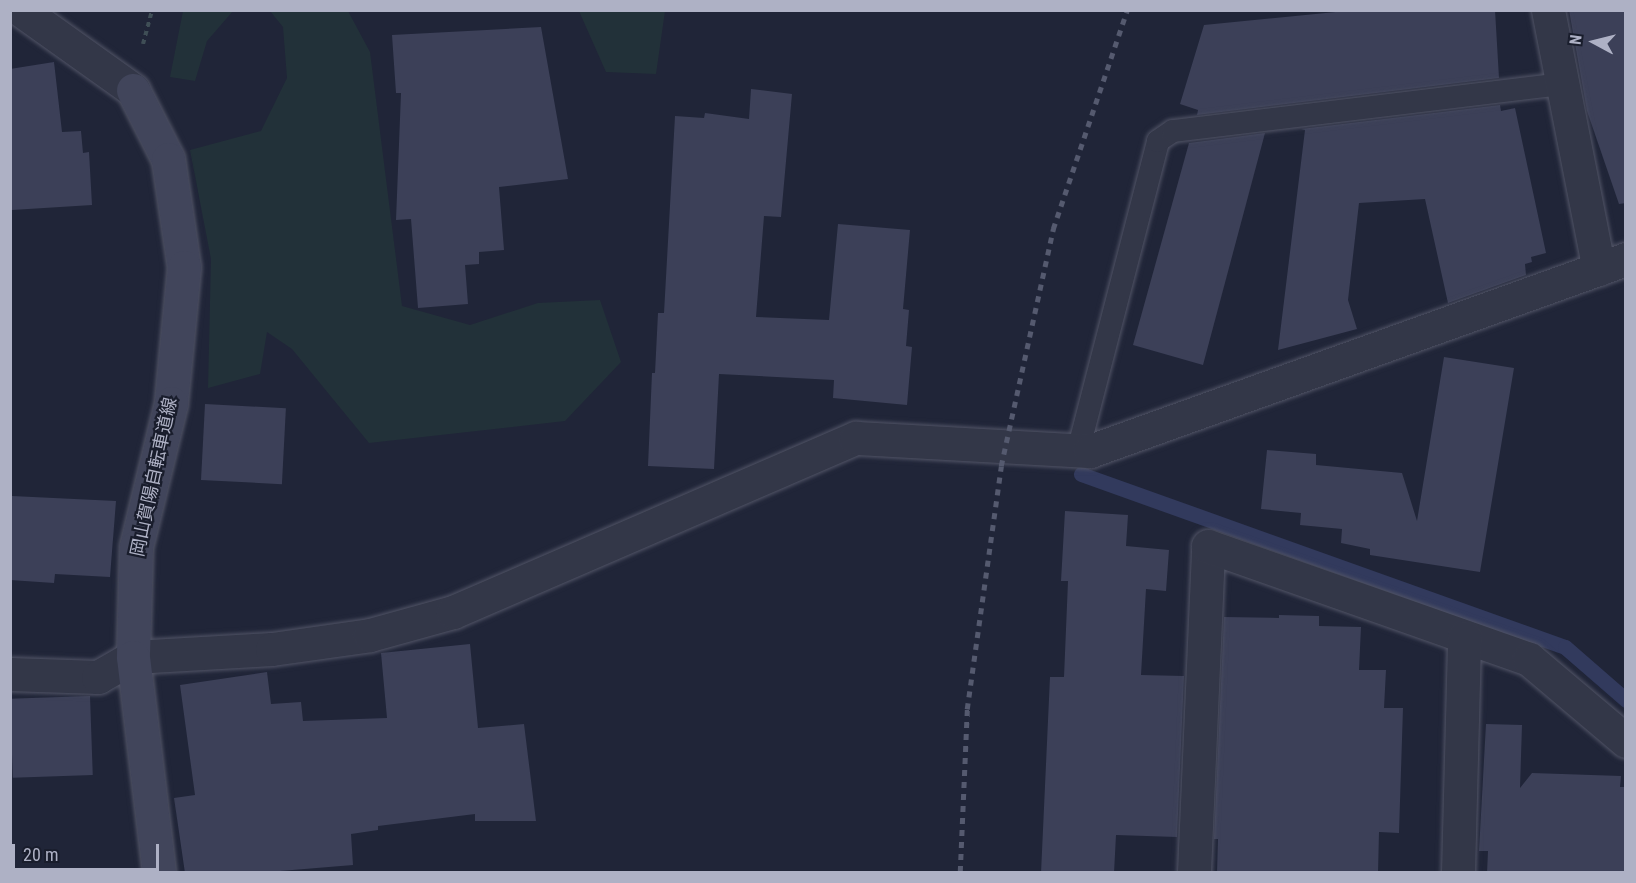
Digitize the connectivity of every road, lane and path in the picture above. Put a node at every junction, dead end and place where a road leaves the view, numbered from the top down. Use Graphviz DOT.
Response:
graph roads {
  1 [pos="21,10"];
  2 [pos="1548,10"];
  3 [pos="1562,84"];
  4 [pos="133,90"];
  5 [pos="1612,264"];
  6 [pos="1078,451"];
  7 [pos="1464,637"];
  8 [pos="133,657"];
  9 [pos="10,674"];
  10 [pos="1626,741"];
  11 [pos="159,873"];
  12 [pos="1194,873"];
  13 [pos="1458,873"];
  1 -- 4 [label="street"];
  2 -- 3 [label="street"];
  3 -- 5 [label="street"];
  3 -- 6 [label="lane"];
  4 -- 8 [label="main road, 岡山賀陽自転車道線"];
  5 -- 6 [label="street"];
  6 -- 8 [label="street"];
  7 -- 10 [label="street"];
  7 -- 12 [label="street"];
  7 -- 13 [label="street"];
  8 -- 9 [label="street"];
  8 -- 11 [label="main road, 岡山賀陽自転車道線"];
}
